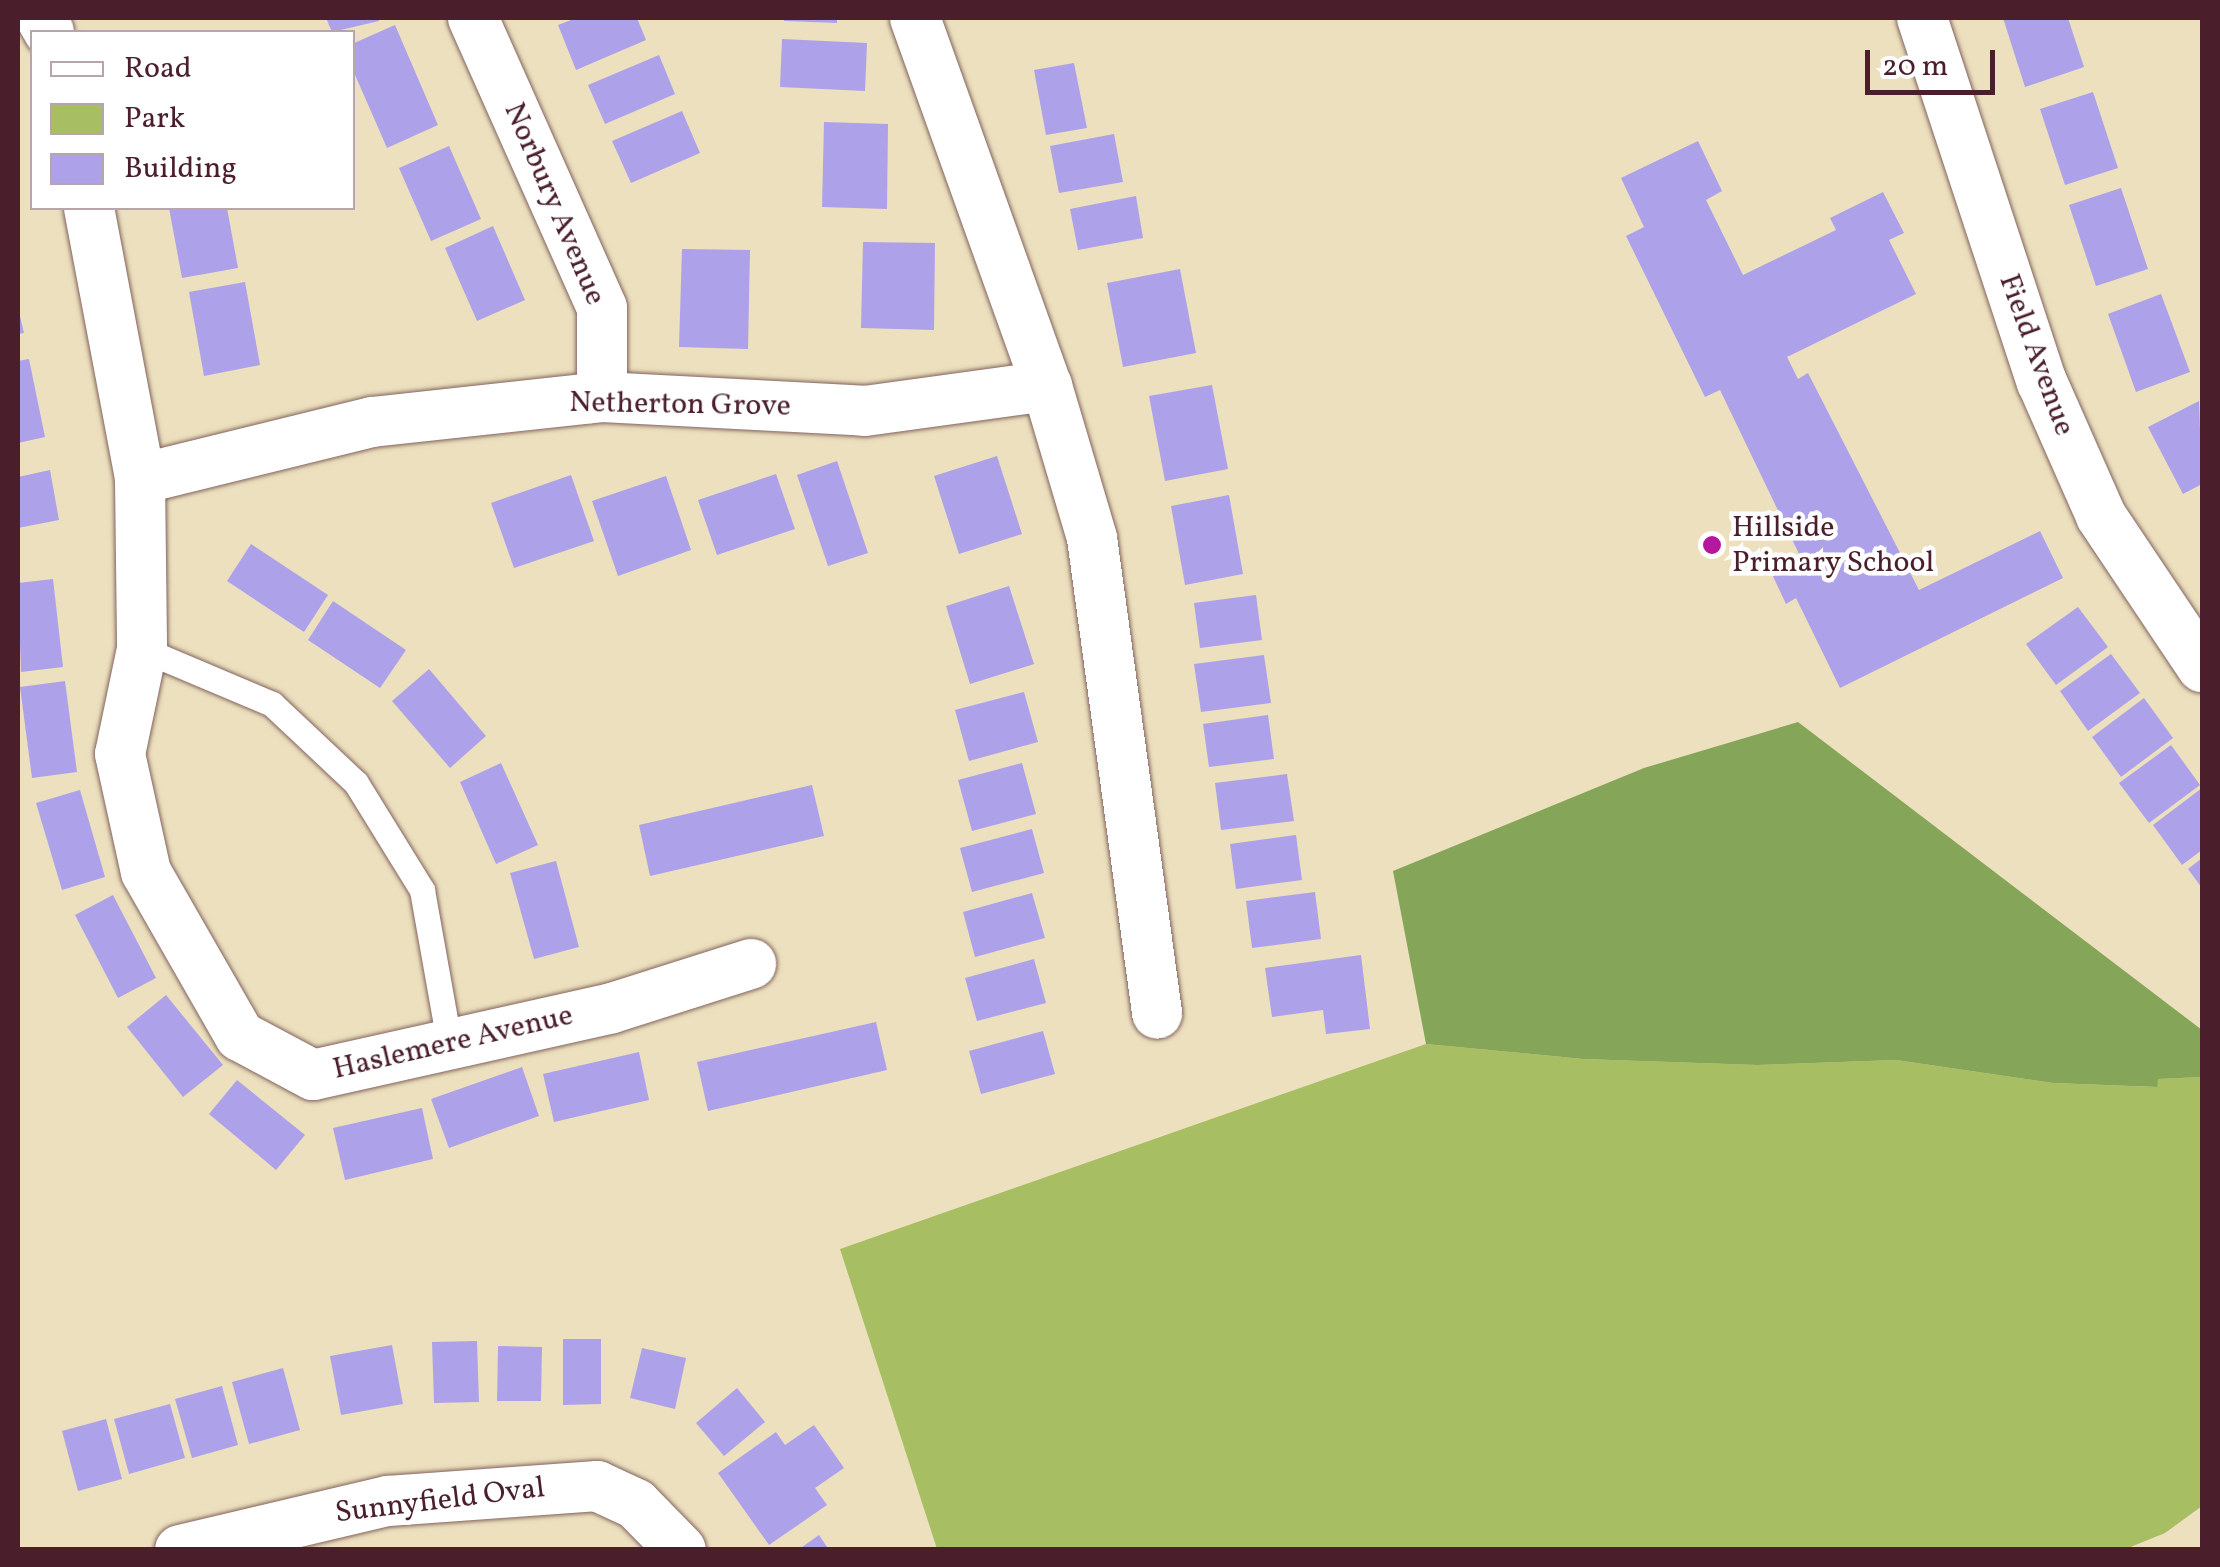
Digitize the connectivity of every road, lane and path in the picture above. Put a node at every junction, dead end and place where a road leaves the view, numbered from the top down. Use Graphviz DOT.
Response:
graph roads {
  1 [pos="473,18"];
  2 [pos="915,18"];
  3 [pos="1922,18"];
  4 [pos="88,210"];
  5 [pos="1047,386"];
  6 [pos="602,397"];
  7 [pos="140,479"];
  8 [pos="142,649"];
  9 [pos="2202,667"];
  10 [pos="751,964"];
  11 [pos="1157,1014"];
  12 [pos="449,1041"];
  13 [pos="180,1550"];
  14 [pos="681,1550"];
  1 -- 6 [label="street, Norbury Avenue"];
  2 -- 5 [label="street"];
  3 -- 9 [label="street, Field Avenue"];
  4 -- 7 [label="street, Haslemere Avenue"];
  5 -- 6 [label="street, Netherton Grove"];
  5 -- 11 [label="street"];
  6 -- 7 [label="street, Netherton Grove"];
  7 -- 8 [label="street, Haslemere Avenue"];
  8 -- 12 [label="lane"];
  8 -- 12 [label="street, Haslemere Avenue"];
  10 -- 12 [label="street, Haslemere Avenue"];
  13 -- 14 [label="street, Sunnyfield Oval"];
}
